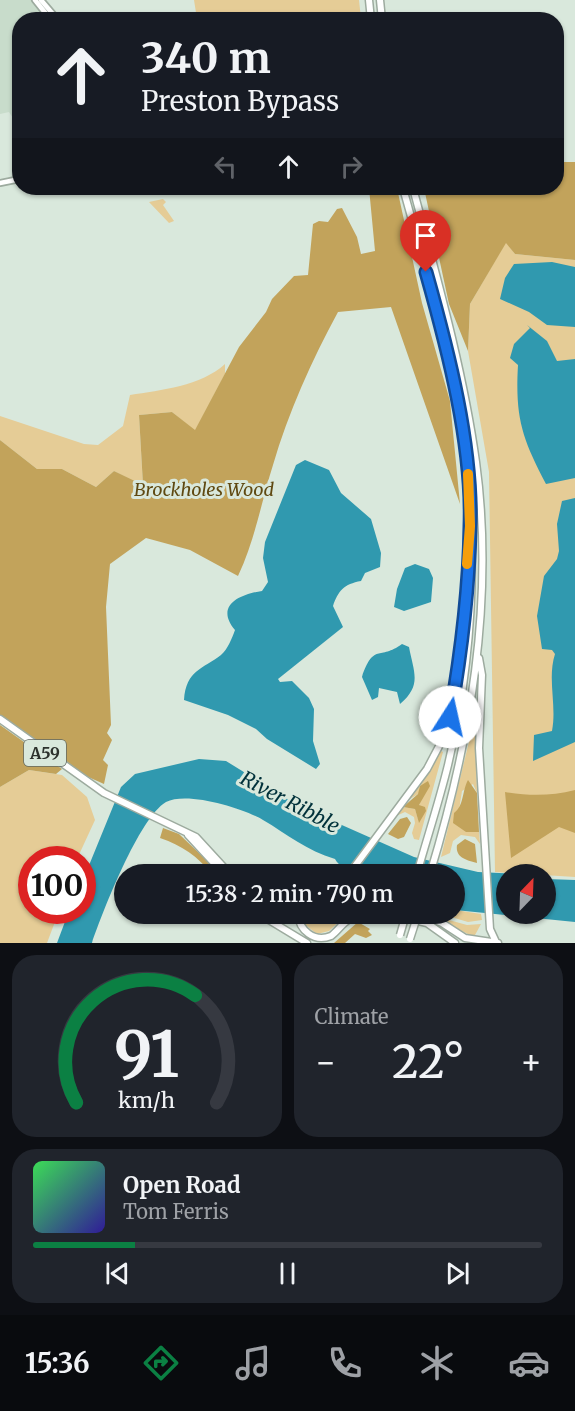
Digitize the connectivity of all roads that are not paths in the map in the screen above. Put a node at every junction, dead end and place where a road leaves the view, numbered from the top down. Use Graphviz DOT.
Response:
graph roads {
  1 [pos="37,0"];
  2 [pos="50,12"];
  3 [pos="405,195"];
  4 [pos="415,195"];
  5 [pos="470,526"];
  6 [pos="478,651"];
  7 [pos="0,719"];
  8 [pos="187,833"];
  9 [pos="215,864"];
  10 [pos="221,864"];
  11 [pos="357,864"];
  12 [pos="420,864"];
  13 [pos="433,864"];
  14 [pos="280,924"];
  15 [pos="300,924"];
  16 [pos="344,924"];
  17 [pos="403,924"];
  18 [pos="416,924"];
  19 [pos="428,924"];
  20 [pos="444,924"];
  21 [pos="311,940"];
  22 [pos="410,941"];
  23 [pos="397,943"];
  24 [pos="455,943"];
  25 [pos="497,943"];
  1 -- 2 [label="street"];
  3 -- 5 [label="highway"];
  4 -- 6 [label="highway"];
  5 -- 11 [label="highway"];
  5 -- 12 [label="highway"];
  6 -- 13 [label="highway"];
  6 -- 25 [label="highway"];
  7 -- 8 [label="highway, A59"];
  8 -- 9 [label="highway, A59"];
  8 -- 10 [label="highway, A59"];
  14 -- 21 [label="highway"];
  15 -- 21 [label="highway"];
  16 -- 21 [label="highway"];
  17 -- 23 [label="highway, bridge"];
  18 -- 22 [label="highway, bridge"];
  19 -- 24 [label="highway"];
  20 -- 25 [label="highway"];
}
